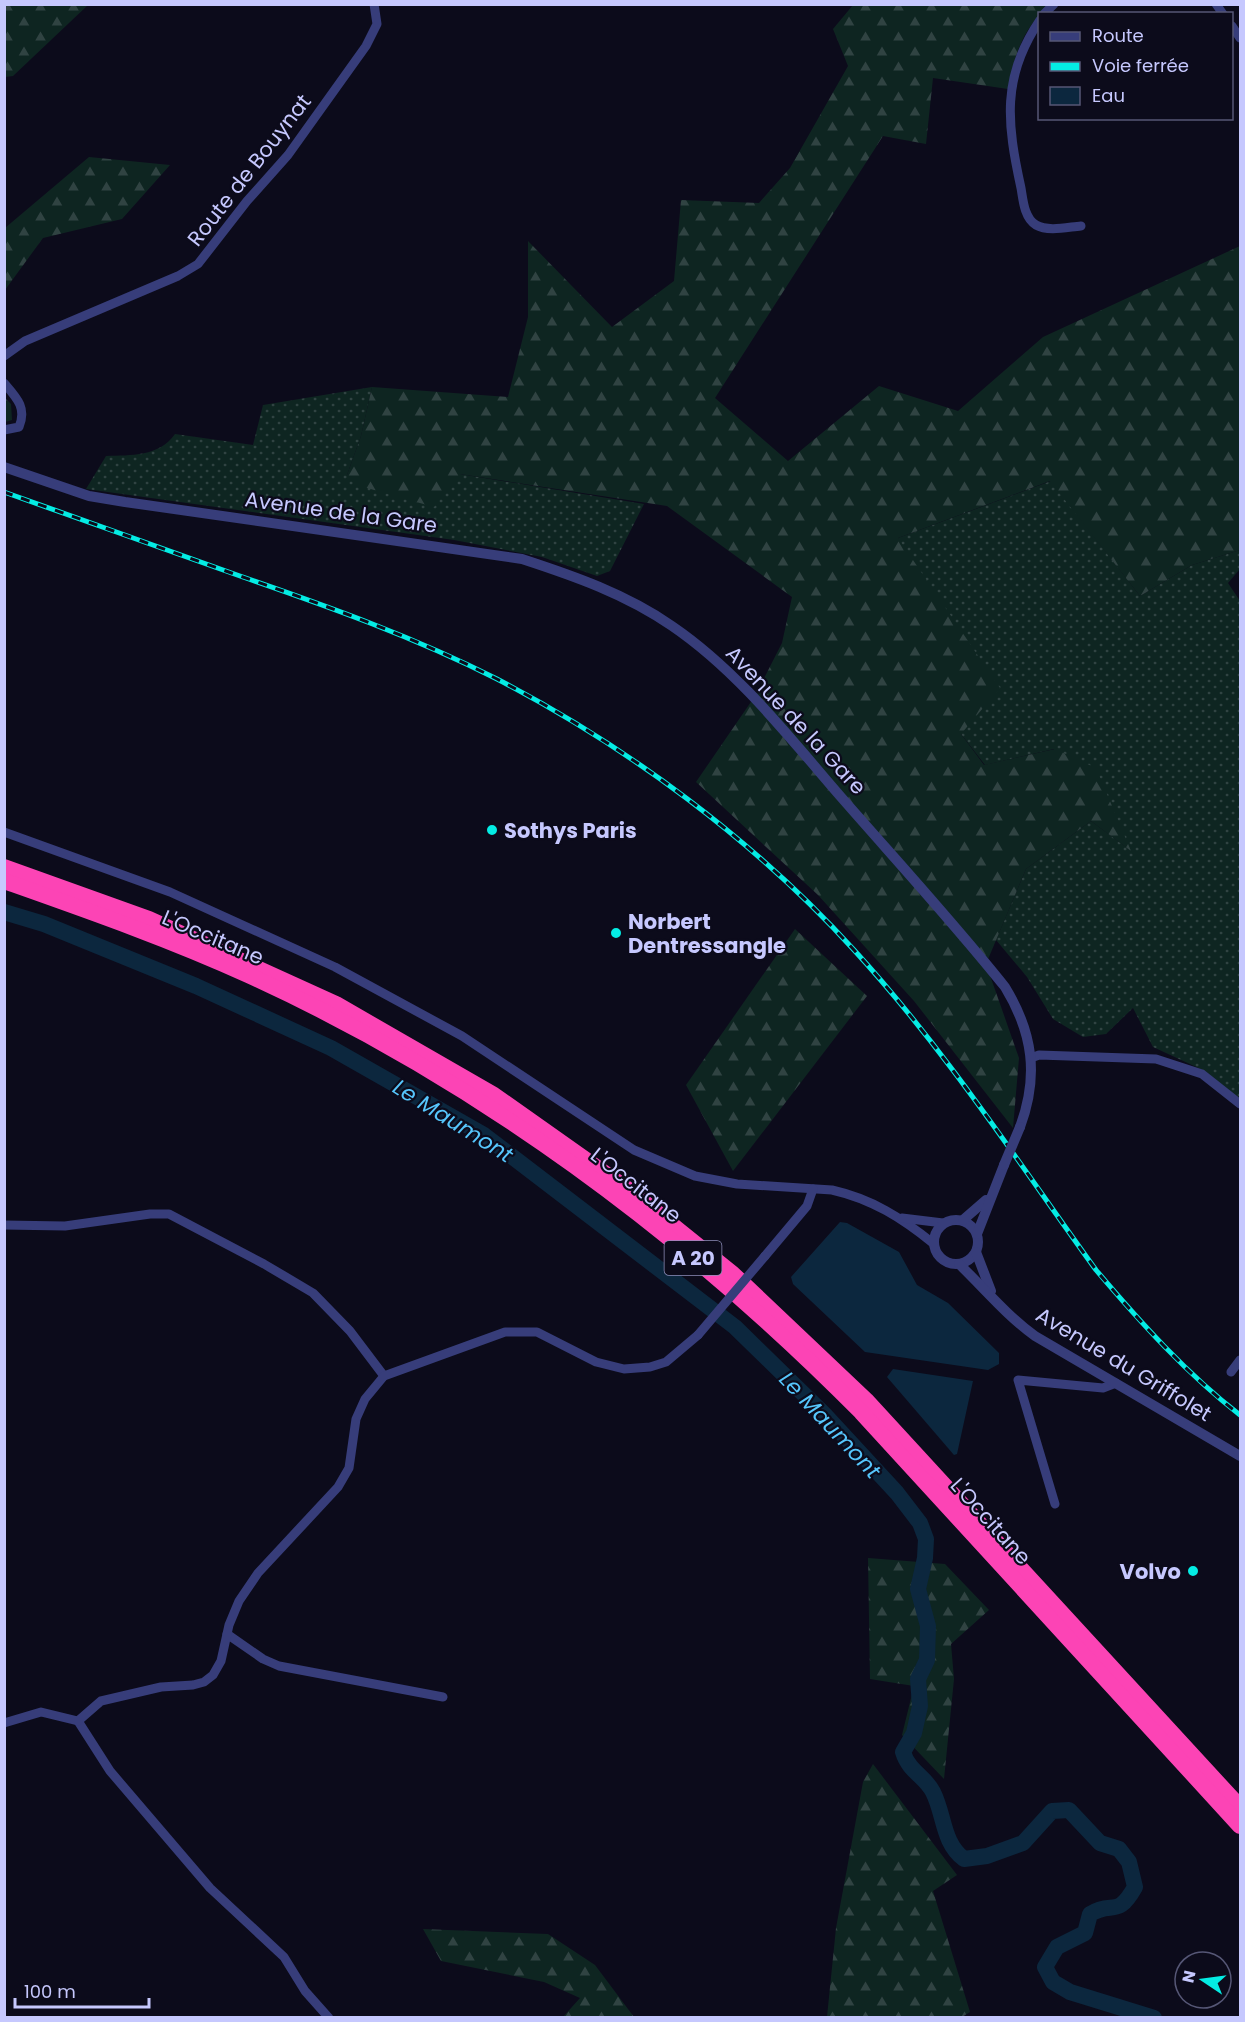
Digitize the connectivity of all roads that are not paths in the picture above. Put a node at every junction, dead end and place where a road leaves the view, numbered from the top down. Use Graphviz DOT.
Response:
graph roads {
  1 [pos="374,4"];
  2 [pos="1038,23"];
  3 [pos="1081,226"];
  4 [pos="4,356"];
  5 [pos="4,383"];
  6 [pos="4,430"];
  7 [pos="4,467"];
  8 [pos="4,832"];
  9 [pos="4,867"];
  10 [pos="4,881"];
  11 [pos="1031,1058"];
  12 [pos="1240,1104"];
  13 [pos="813,1188"];
  14 [pos="990,1196"];
  15 [pos="899,1217"];
  16 [pos="963,1220"];
  17 [pos="943,1224"];
  18 [pos="4,1225"];
  19 [pos="977,1234"];
  20 [pos="934,1244"];
  21 [pos="976,1252"];
  22 [pos="959,1264"];
  23 [pos="994,1297"];
  24 [pos="1240,1360"];
  25 [pos="1231,1372"];
  26 [pos="384,1377"];
  27 [pos="1116,1383"];
  28 [pos="1240,1455"];
  29 [pos="1055,1504"];
  30 [pos="227,1634"];
  31 [pos="443,1696"];
  32 [pos="78,1721"];
  33 [pos="4,1723"];
  34 [pos="1240,1807"];
  35 [pos="1240,1827"];
  36 [pos="329,2018"];
  1 -- 4 [label="street, Route de Bouynat"];
  2 -- 3 [label="street"];
  5 -- 6 [label="street"];
  7 -- 11 [label="street, Avenue de la Gare"];
  8 -- 13 [label="street"];
  9 -- 34 [label="highway, L'Occitane / A 20"];
  10 -- 35 [label="highway, L'Occitane / A 20"];
  11 -- 12 [label="street"];
  11 -- 14 [label="street, Avenue de la Gare, bridge"];
  13 -- 15 [label="street"];
  13 -- 26 [label="street, bridge"];
  14 -- 16 [label="street"];
  14 -- 19 [label="street, Avenue de la Gare"];
  15 -- 17 [label="street"];
  15 -- 20 [label="street"];
  16 -- 17 [label="street"];
  16 -- 19 [label="street"];
  17 -- 20 [label="street"];
  18 -- 26 [label="street"];
  19 -- 21 [label="street"];
  20 -- 22 [label="street"];
  21 -- 22 [label="street"];
  21 -- 23 [label="street"];
  22 -- 23 [label="street"];
  23 -- 27 [label="street, Avenue du Griffolet"];
  24 -- 25 [label="street"];
  26 -- 30 [label="street"];
  27 -- 28 [label="street, Avenue du Griffolet"];
  27 -- 29 [label="street"];
  30 -- 31 [label="street"];
  30 -- 32 [label="street"];
  32 -- 33 [label="street"];
  32 -- 36 [label="street"];
}
